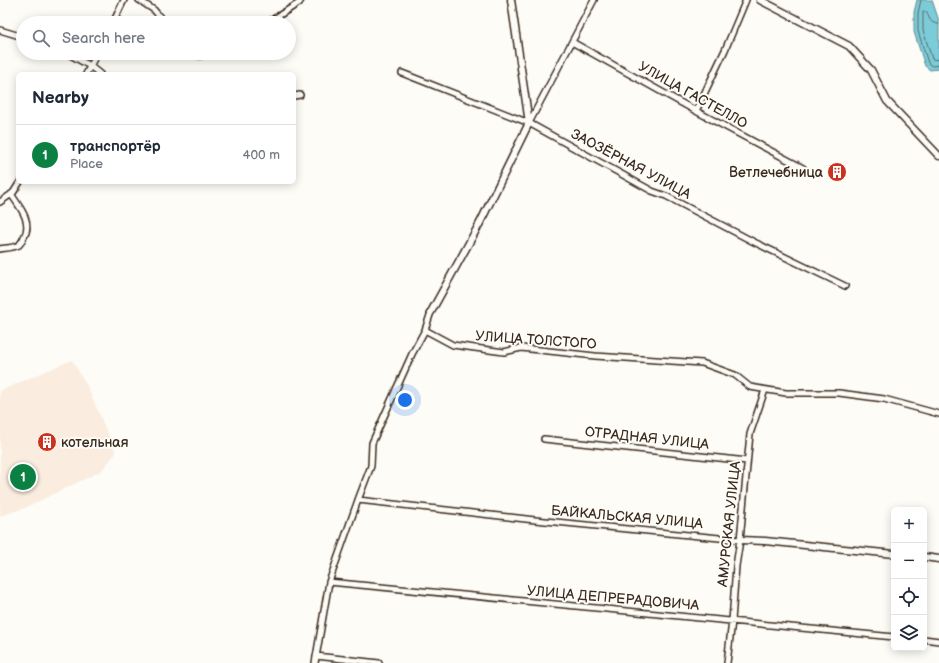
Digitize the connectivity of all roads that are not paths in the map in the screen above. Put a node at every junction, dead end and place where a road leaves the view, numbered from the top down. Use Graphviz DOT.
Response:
graph roads {
  1 [pos="124,0"];
  2 [pos="139,0"];
  3 [pos="301,0"];
  4 [pos="511,0"];
  5 [pos="594,0"];
  6 [pos="746,0"];
  7 [pos="760,0"];
  8 [pos="116,16"];
  9 [pos="159,16"];
  10 [pos="278,16"];
  11 [pos="0,30"];
  12 [pos="16,35"];
  13 [pos="572,42"];
  14 [pos="79,60"];
  15 [pos="93,60"];
  16 [pos="90,66"];
  17 [pos="87,72"];
  18 [pos="98,72"];
  19 [pos="402,73"];
  20 [pos="300,95"];
  21 [pos="296,96"];
  22 [pos="696,112"];
  23 [pos="529,123"];
  24 [pos="939,156"];
  25 [pos="804,168"];
  26 [pos="18,184"];
  27 [pos="11,194"];
  28 [pos="0,202"];
  29 [pos="0,249"];
  30 [pos="845,286"];
  31 [pos="431,312"];
  32 [pos="425,330"];
  33 [pos="765,390"];
  34 [pos="939,414"];
  35 [pos="544,439"];
  36 [pos="747,461"];
  37 [pos="358,500"];
  38 [pos="740,540"];
  39 [pos="891,554"];
  40 [pos="927,558"];
  41 [pos="939,559"];
  42 [pos="329,582"];
  43 [pos="732,621"];
  44 [pos="891,637"];
  45 [pos="927,639"];
  46 [pos="939,641"];
  47 [pos="316,656"];
  48 [pos="315,663"];
  49 [pos="379,663"];
  50 [pos="727,663"];
  1 -- 8 [label="street"];
  2 -- 9 [label="street"];
  3 -- 10 [label="street"];
  4 -- 23 [label="street"];
  5 -- 13 [label="street"];
  6 -- 22 [label="street"];
  7 -- 24 [label="street"];
  11 -- 12 [label="street"];
  13 -- 22 [label="street, УЛИЦА ГАСТЕЛЛО"];
  13 -- 23 [label="street"];
  14 -- 16 [label="street"];
  15 -- 16 [label="street"];
  16 -- 17 [label="street"];
  16 -- 18 [label="street"];
  19 -- 23 [label="street, ЗАОЗЁРНАЯ УЛИЦА"];
  20 -- 21 [label="street"];
  22 -- 25 [label="street, УЛИЦА ГАСТЕЛЛО"];
  23 -- 30 [label="street, ЗАОЗЁРНАЯ УЛИЦА"];
  23 -- 31 [label="street"];
  26 -- 27 [label="street"];
  27 -- 28 [label="street"];
  27 -- 29 [label="street"];
  31 -- 32 [label="street"];
  32 -- 33 [label="street, УЛИЦА ТОЛСТОГО"];
  32 -- 37 [label="street"];
  33 -- 34 [label="street, УЛИЦА ТОЛСТОГО"];
  33 -- 36 [label="street, АМУРСКАЯ УЛИЦА"];
  35 -- 36 [label="street, ОТРАДНАЯ УЛИЦА"];
  36 -- 38 [label="street, АМУРСКАЯ УЛИЦА"];
  37 -- 38 [label="street, БАЙКАЛЬСКАЯ УЛИЦА"];
  37 -- 42 [label="street"];
  38 -- 39 [label="street, БАЙКАЛЬСКАЯ УЛИЦА"];
  38 -- 43 [label="street, АМУРСКАЯ УЛИЦА"];
  40 -- 41 [label="street"];
  42 -- 43 [label="street, УЛИЦА ДЕПРЕРАДОВИЧА"];
  42 -- 47 [label="street"];
  43 -- 44 [label="street, УЛИЦА ДЕПРЕРАДОВИЧА"];
  43 -- 50 [label="street, АМУРСКАЯ УЛИЦА"];
  45 -- 46 [label="street"];
  47 -- 48 [label="street"];
  47 -- 49 [label="street"];
}
